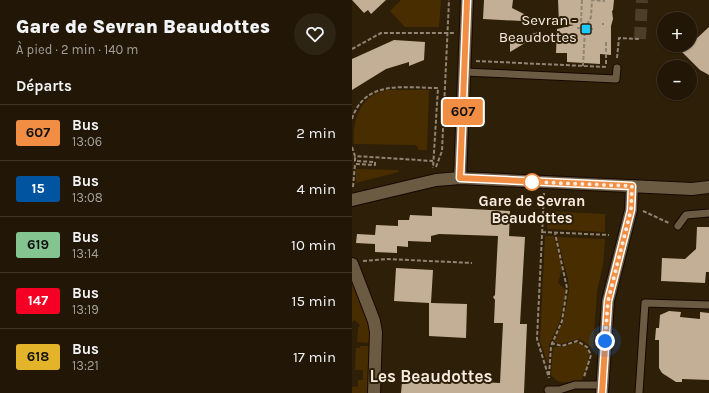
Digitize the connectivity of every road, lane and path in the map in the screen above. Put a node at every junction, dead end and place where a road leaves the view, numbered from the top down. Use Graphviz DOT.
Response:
graph roads {
  1 [pos="449,0"];
  2 [pos="467,0"];
  3 [pos="582,0"];
  4 [pos="592,0"];
  5 [pos="605,1"];
  6 [pos="577,28"];
  7 [pos="585,29"];
  8 [pos="593,29"];
  9 [pos="466,32"];
  10 [pos="447,33"];
  11 [pos="640,39"];
  12 [pos="606,41"];
  13 [pos="352,45"];
  14 [pos="353,48"];
  15 [pos="606,64"];
  16 [pos="465,66"];
  17 [pos="583,66"];
  18 [pos="616,68"];
  19 [pos="583,77"];
  20 [pos="352,119"];
  21 [pos="352,147"];
  22 [pos="355,156"];
  23 [pos="433,161"];
  24 [pos="460,178"];
  25 [pos="544,182"];
  26 [pos="632,186"];
  27 [pos="353,187"];
  28 [pos="709,187"];
  29 [pos="665,188"];
  30 [pos="709,194"];
  31 [pos="352,200"];
  32 [pos="643,211"];
  33 [pos="709,213"];
  34 [pos="678,226"];
  35 [pos="542,232"];
  36 [pos="555,233"];
  37 [pos="609,235"];
  38 [pos="472,263"];
  39 [pos="353,266"];
  40 [pos="709,305"];
  41 [pos="551,343"];
  42 [pos="548,378"];
  43 [pos="581,385"];
  44 [pos="602,389"];
  45 [pos="548,390"];
  46 [pos="374,393"];
  47 [pos="639,393"];
  1 -- 10 [label="path"];
  2 -- 9 [label="street"];
  3 -- 7 [label="path"];
  4 -- 5 [label="path"];
  4 -- 7 [label="path"];
  6 -- 7 [label="path"];
  7 -- 8 [label="path"];
  7 -- 17 [label="path"];
  9 -- 10 [label="path"];
  9 -- 16 [label="street"];
  10 -- 14 [label="path"];
  10 -- 23 [label="path"];
  11 -- 18 [label="path"];
  12 -- 15 [label="path"];
  13 -- 14 [label="path"];
  16 -- 17 [label="path"];
  16 -- 19 [label="lane"];
  16 -- 24 [label="street"];
  17 -- 18 [label="path"];
  17 -- 19 [label="path"];
  18 -- 19 [label="lane"];
  20 -- 23 [label="path"];
  21 -- 22 [label="path"];
  22 -- 23 [label="path"];
  22 -- 27 [label="path"];
  24 -- 25 [label="street"];
  24 -- 31 [label="street"];
  25 -- 26 [label="street"];
  25 -- 35 [label="path"];
  26 -- 29 [label="street"];
  26 -- 44 [label="street"];
  28 -- 29 [label="street"];
  29 -- 30 [label="street"];
  32 -- 34 [label="path"];
  33 -- 34 [label="lane"];
  35 -- 36 [label="path"];
  35 -- 42 [label="path"];
  36 -- 37 [label="path"];
  36 -- 41 [label="path"];
  38 -- 39 [label="path"];
  39 -- 46 [label="street"];
  40 -- 47 [label="lane"];
  41 -- 42 [label="path"];
  41 -- 43 [label="path"];
  42 -- 45 [label="path"];
  43 -- 44 [label="lane"];
  43 -- 45 [label="lane"];
}
